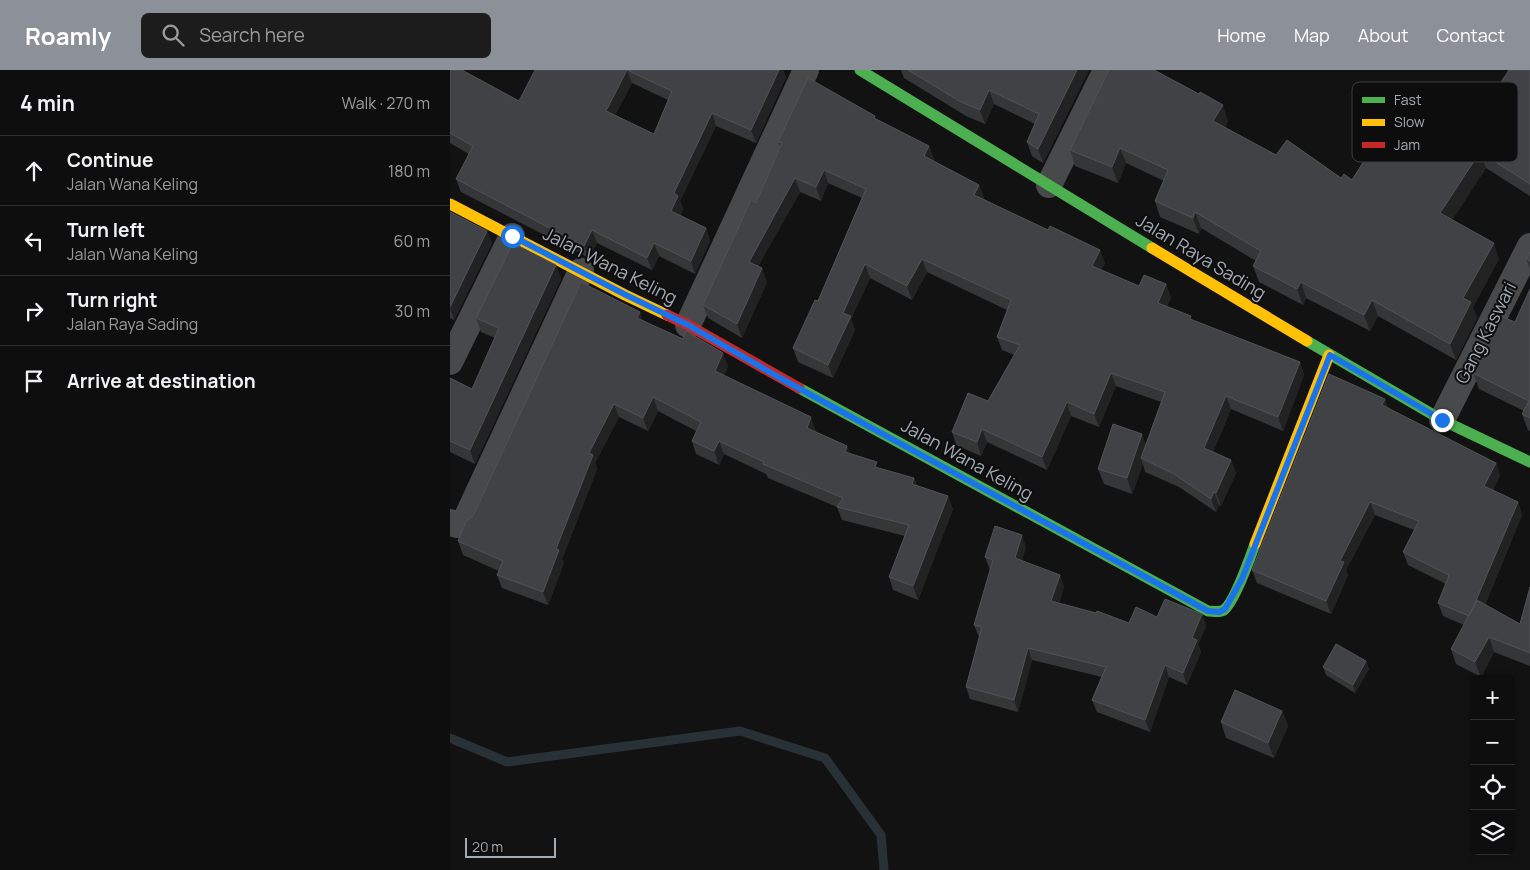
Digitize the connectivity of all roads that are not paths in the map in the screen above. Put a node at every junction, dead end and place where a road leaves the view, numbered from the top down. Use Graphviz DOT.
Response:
graph roads {
  1 [pos="806,70"];
  2 [pos="860,70"];
  3 [pos="1106,70"];
  4 [pos="1049,185"];
  5 [pos="450,204"];
  6 [pos="512,236"];
  7 [pos="1530,246"];
  8 [pos="581,271"];
  9 [pos="688,325"];
  10 [pos="1330,355"];
  11 [pos="450,362"];
  12 [pos="1442,420"];
  13 [pos="1530,462"];
  14 [pos="450,522"];
  1 -- 9 [label="street"];
  2 -- 4 [label="street, Jalan Raya Sading"];
  3 -- 4 [label="street"];
  4 -- 10 [label="street, Jalan Raya Sading"];
  5 -- 6 [label="street, Jalan Wana Keling"];
  6 -- 8 [label="street, Jalan Wana Keling"];
  6 -- 11 [label="street"];
  7 -- 12 [label="street, Gang Kaswari"];
  8 -- 9 [label="street, Jalan Wana Keling"];
  8 -- 14 [label="street"];
  9 -- 10 [label="street, Jalan Wana Keling"];
  10 -- 12 [label="street, Jalan Raya Sading"];
  12 -- 13 [label="street, Jalan Raya Sading"];
}
